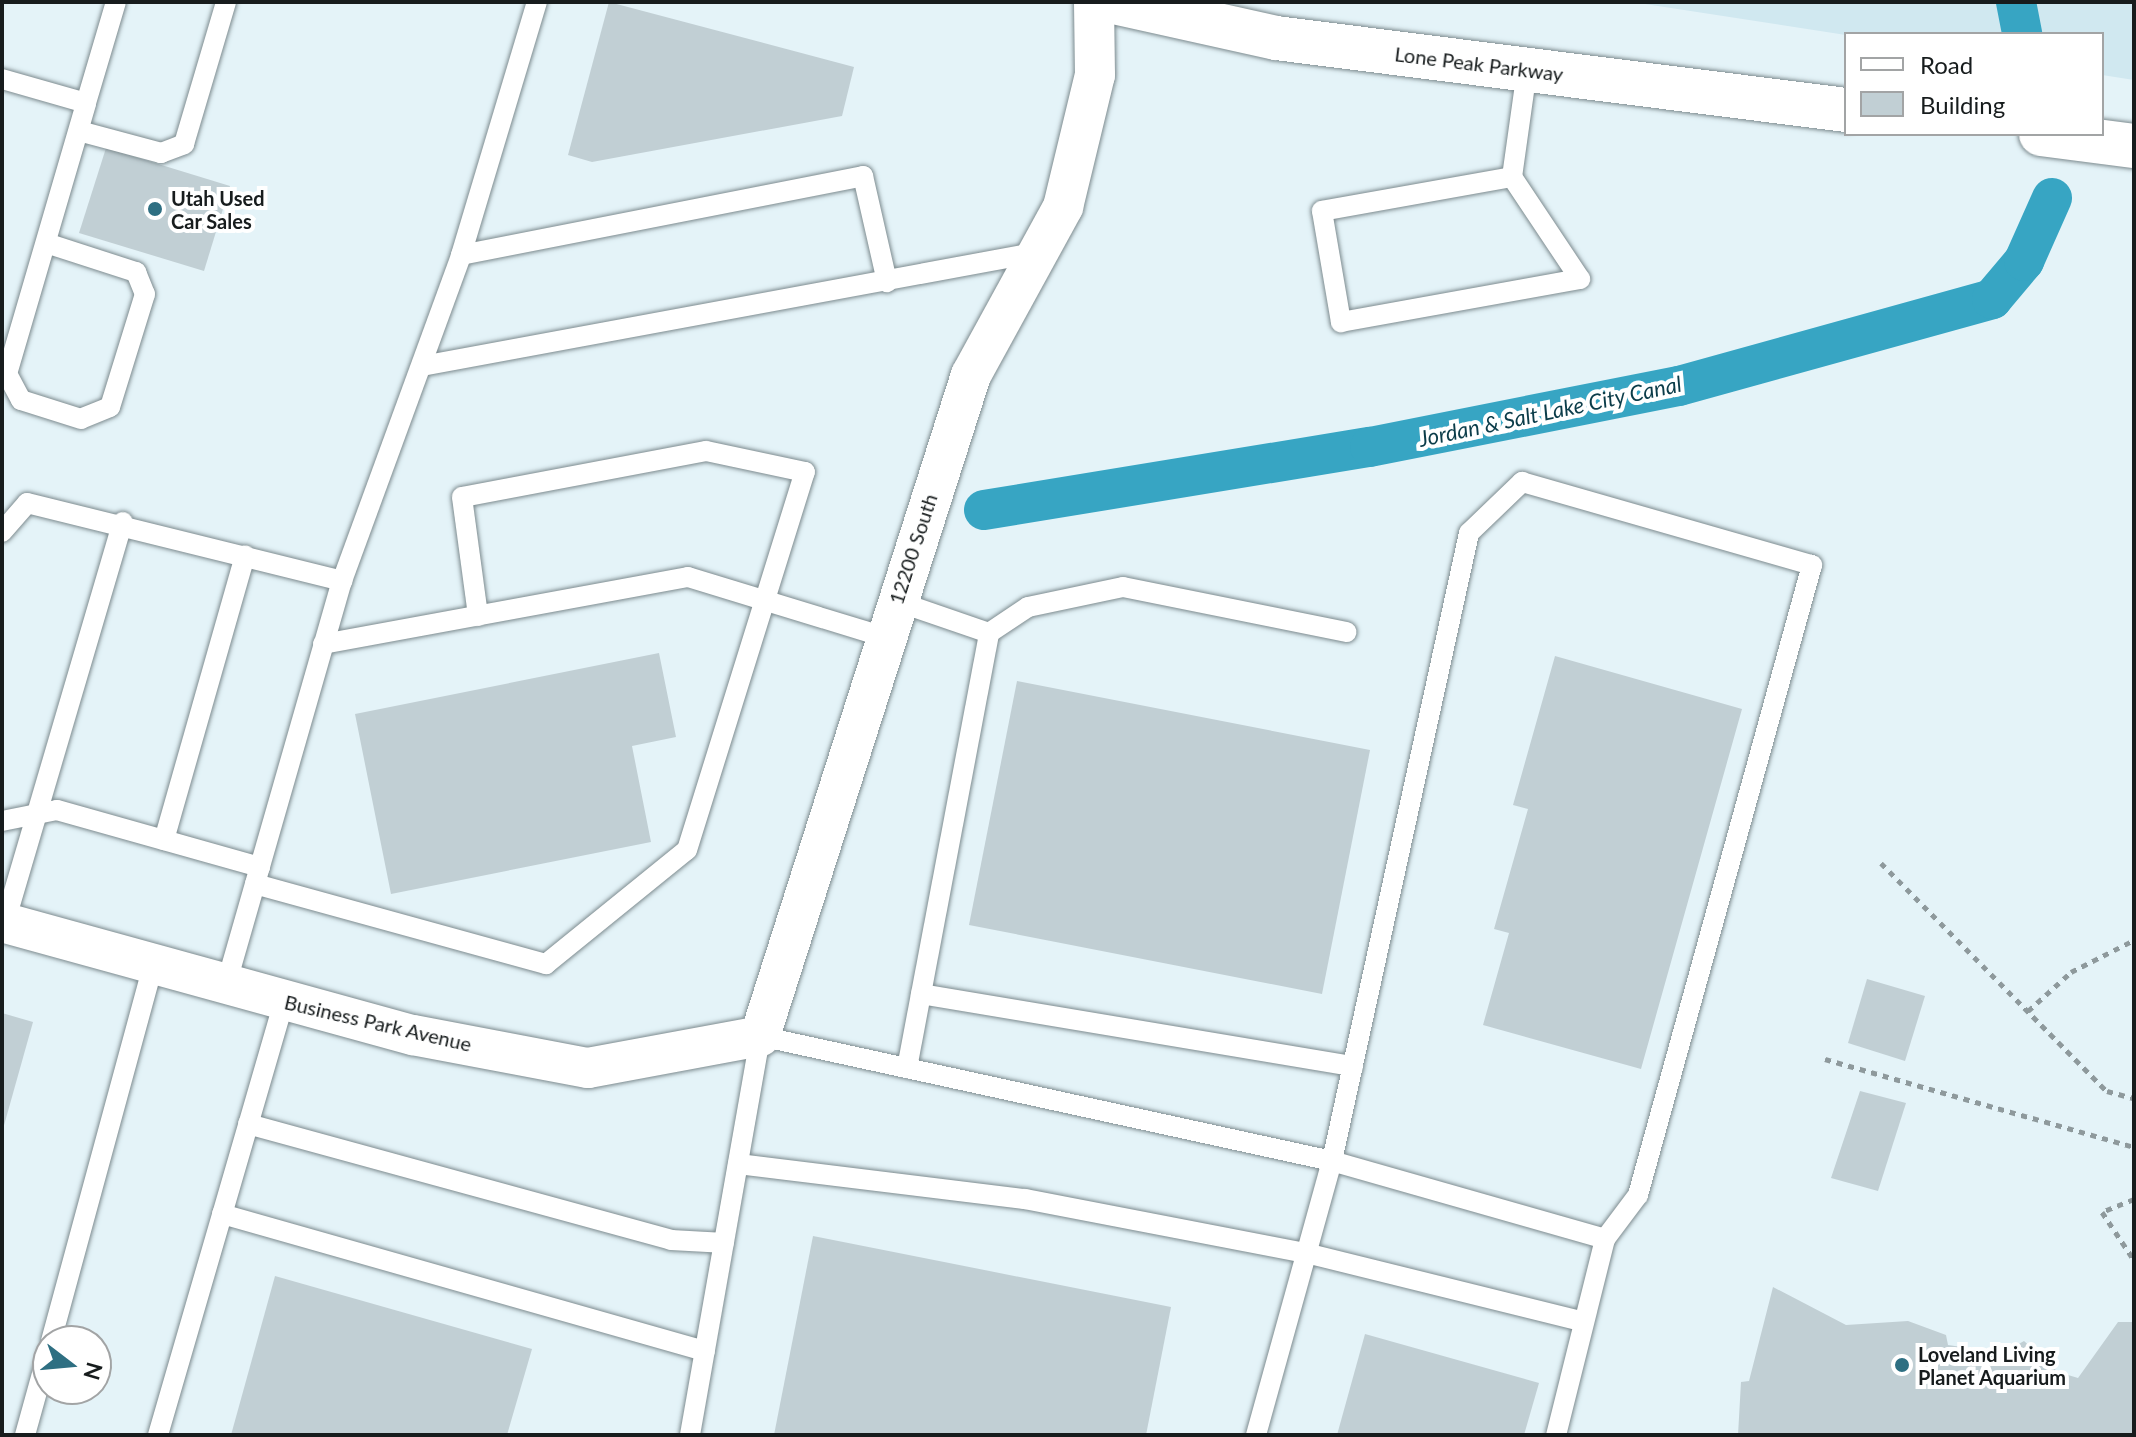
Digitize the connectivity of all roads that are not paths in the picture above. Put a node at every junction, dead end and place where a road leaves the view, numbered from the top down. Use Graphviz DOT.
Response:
graph roads {
  1 [pos="116,2"];
  2 [pos="226,2"];
  3 [pos="537,2"];
  4 [pos="1117,3"];
  5 [pos="1527,70"];
  6 [pos="2,79"];
  7 [pos="86,103"];
  8 [pos="1844,110"];
  9 [pos="79,131"];
  10 [pos="2056,136"];
  11 [pos="2134,146"];
  12 [pos="1512,177"];
  13 [pos="46,243"];
  14 [pos="1039,252"];
  15 [pos="461,255"];
  16 [pos="887,282"];
  17 [pos="422,366"];
  18 [pos="123,522"];
  19 [pos="2,532"];
  20 [pos="245,555"];
  21 [pos="342,581"];
  22 [pos="764,600"];
  23 [pos="478,616"];
  24 [pos="890,619"];
  25 [pos="1347,632"];
  26 [pos="989,633"];
  27 [pos="323,644"];
  28 [pos="35,813"];
  29 [pos="2,821"];
  30 [pos="164,840"];
  31 [pos="257,875"];
  32 [pos="3,922"];
  33 [pos="153,965"];
  34 [pos="226,985"];
  35 [pos="921,994"];
  36 [pos="284,1001"];
  37 [pos="760,1036"];
  38 [pos="1353,1066"];
  39 [pos="907,1068"];
  40 [pos="248,1124"];
  41 [pos="1332,1161"];
  42 [pos="738,1164"];
  43 [pos="222,1214"];
  44 [pos="1605,1239"];
  45 [pos="724,1243"];
  46 [pos="1306,1253"];
  47 [pos="1584,1322"];
  48 [pos="55,1325"];
  49 [pos="705,1351"];
  50 [pos="33,1405"];
  51 [pos="25,1435"];
  52 [pos="158,1435"];
  53 [pos="690,1435"];
  54 [pos="1256,1435"];
  55 [pos="1556,1435"];
  1 -- 7 [label="lane"];
  2 -- 9 [label="lane"];
  3 -- 15 [label="lane"];
  4 -- 5 [label="main road, Lone Peak Parkway"];
  4 -- 14 [label="street, 12200 South"];
  5 -- 8 [label="main road, Lone Peak Parkway"];
  5 -- 12 [label="lane"];
  6 -- 7 [label="lane"];
  7 -- 9 [label="lane"];
  9 -- 13 [label="lane"];
  10 -- 11 [label="main road"];
  12 -- 12 [label="lane"];
  13 -- 13 [label="lane"];
  14 -- 16 [label="lane"];
  14 -- 24 [label="street, 12200 South"];
  15 -- 16 [label="lane"];
  15 -- 17 [label="lane"];
  16 -- 17 [label="lane"];
  17 -- 21 [label="lane"];
  18 -- 19 [label="lane"];
  18 -- 20 [label="lane"];
  18 -- 28 [label="lane"];
  20 -- 21 [label="lane"];
  20 -- 30 [label="lane"];
  21 -- 27 [label="lane"];
  22 -- 23 [label="lane"];
  22 -- 23 [label="lane"];
  22 -- 24 [label="lane"];
  22 -- 31 [label="lane"];
  23 -- 27 [label="lane"];
  24 -- 26 [label="lane"];
  24 -- 37 [label="street, 12200 South"];
  25 -- 26 [label="lane"];
  26 -- 35 [label="lane"];
  27 -- 31 [label="lane"];
  28 -- 29 [label="lane"];
  28 -- 30 [label="lane"];
  28 -- 32 [label="lane"];
  30 -- 31 [label="lane"];
  31 -- 34 [label="lane"];
  32 -- 33 [label="street, Business Park Avenue"];
  33 -- 34 [label="street, Business Park Avenue"];
  33 -- 48 [label="lane"];
  34 -- 36 [label="street, Business Park Avenue"];
  35 -- 38 [label="lane"];
  35 -- 39 [label="lane"];
  36 -- 37 [label="street, Business Park Avenue"];
  36 -- 40 [label="lane"];
  37 -- 39 [label="lane"];
  37 -- 42 [label="lane"];
  38 -- 41 [label="lane"];
  38 -- 44 [label="lane"];
  39 -- 41 [label="lane"];
  40 -- 43 [label="lane"];
  40 -- 45 [label="lane"];
  41 -- 44 [label="lane"];
  41 -- 46 [label="lane"];
  42 -- 45 [label="lane"];
  42 -- 46 [label="lane"];
  43 -- 49 [label="lane"];
  43 -- 52 [label="lane"];
  44 -- 47 [label="lane"];
  45 -- 49 [label="lane"];
  46 -- 47 [label="lane"];
  46 -- 54 [label="lane"];
  47 -- 55 [label="lane"];
  49 -- 53 [label="lane"];
  50 -- 51 [label="lane"];
}
